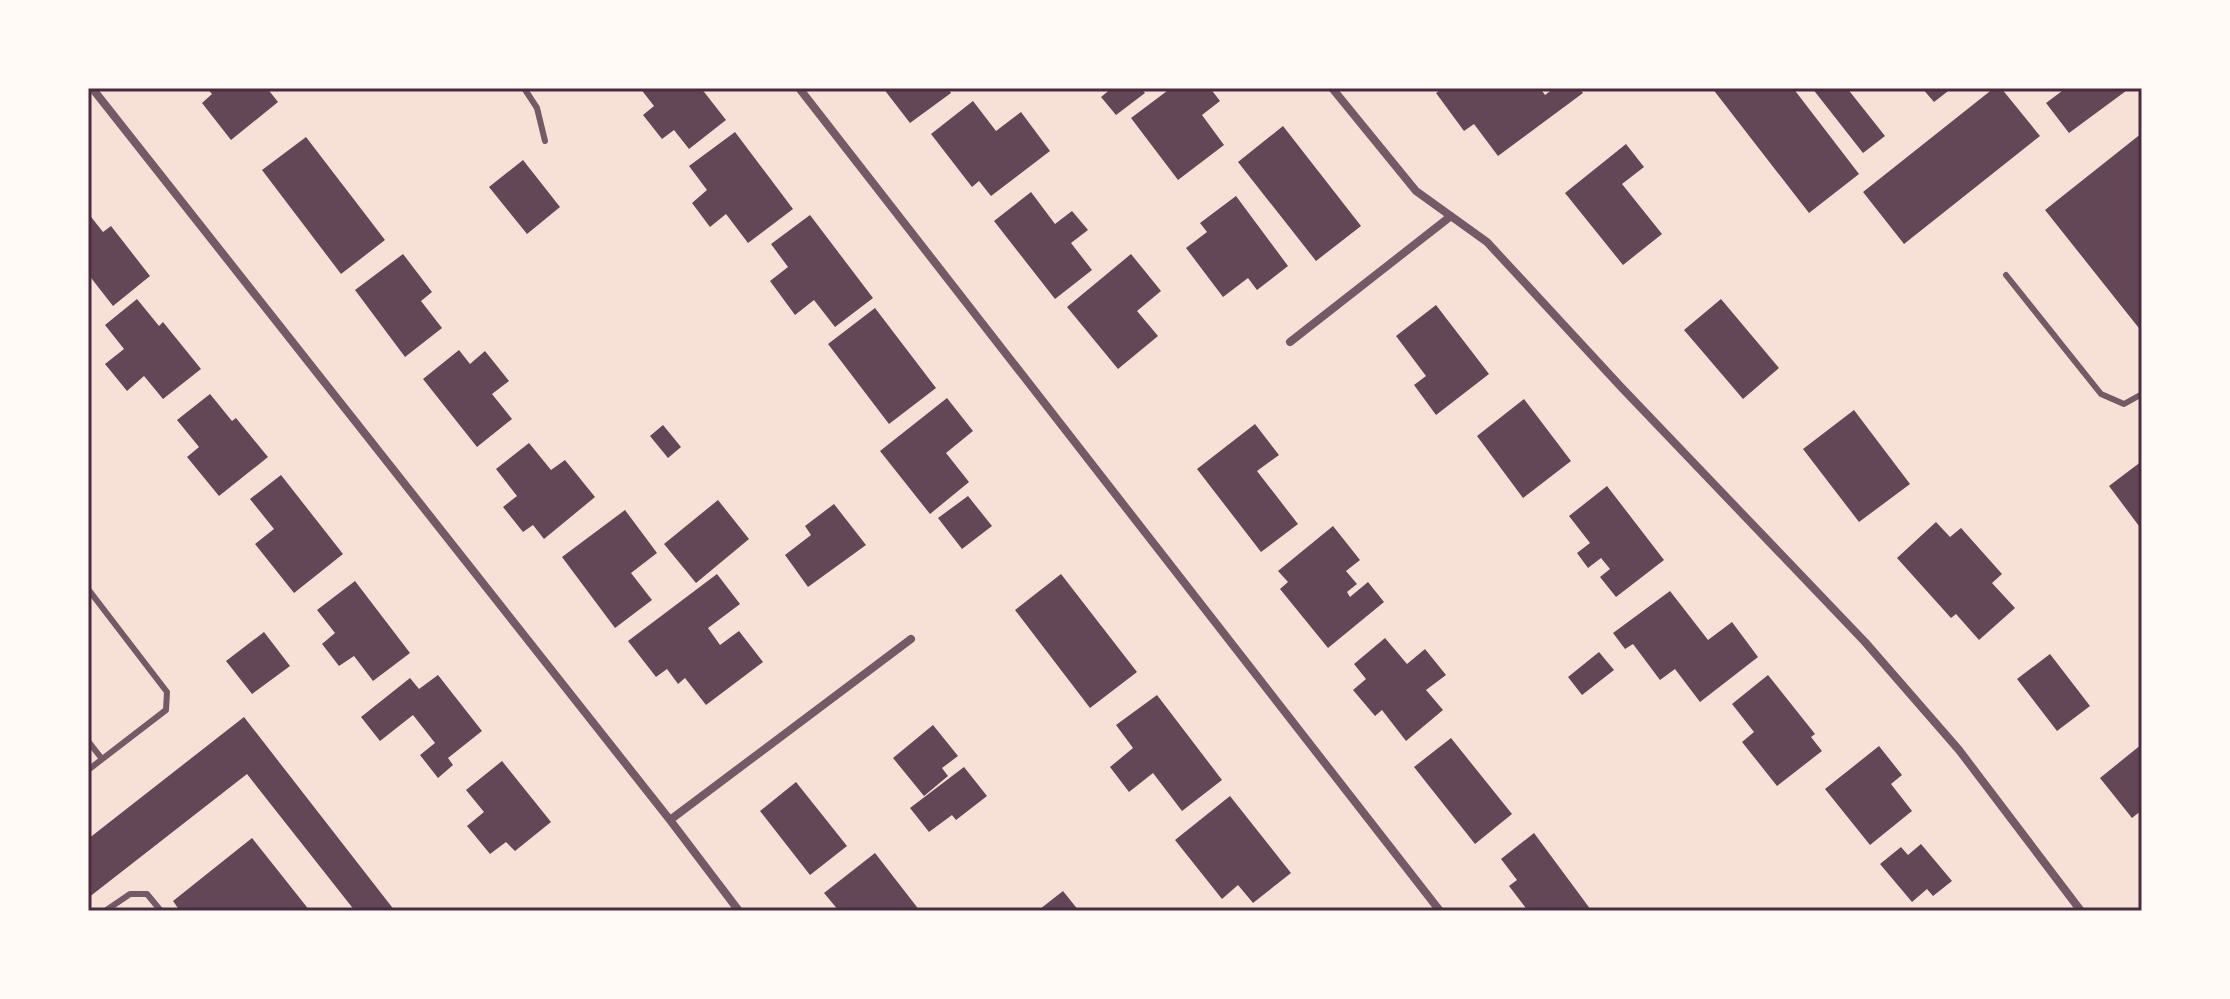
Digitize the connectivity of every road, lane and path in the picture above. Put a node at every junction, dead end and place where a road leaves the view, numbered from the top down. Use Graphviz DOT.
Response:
graph roads {
  1 [pos="92,88"];
  2 [pos="524,88"];
  3 [pos="799,88"];
  4 [pos="1332,88"];
  5 [pos="545,141"];
  6 [pos="1451,216"];
  7 [pos="2006,275"];
  8 [pos="1290,342"];
  9 [pos="2142,394"];
  10 [pos="88,589"];
  11 [pos="911,639"];
  12 [pos="88,741"];
  13 [pos="102,759"];
  14 [pos="88,770"];
  15 [pos="670,820"];
  16 [pos="105,911"];
  17 [pos="161,911"];
  18 [pos="739,911"];
  19 [pos="1440,911"];
  20 [pos="2081,911"];
  1 -- 15 [label="street"];
  2 -- 5 [label="lane"];
  3 -- 19 [label="street"];
  4 -- 6 [label="street"];
  6 -- 8 [label="street"];
  6 -- 20 [label="street"];
  7 -- 9 [label="lane"];
  10 -- 13 [label="lane"];
  11 -- 15 [label="street"];
  12 -- 13 [label="lane"];
  13 -- 14 [label="lane"];
  15 -- 18 [label="street"];
  16 -- 17 [label="lane"];
}
